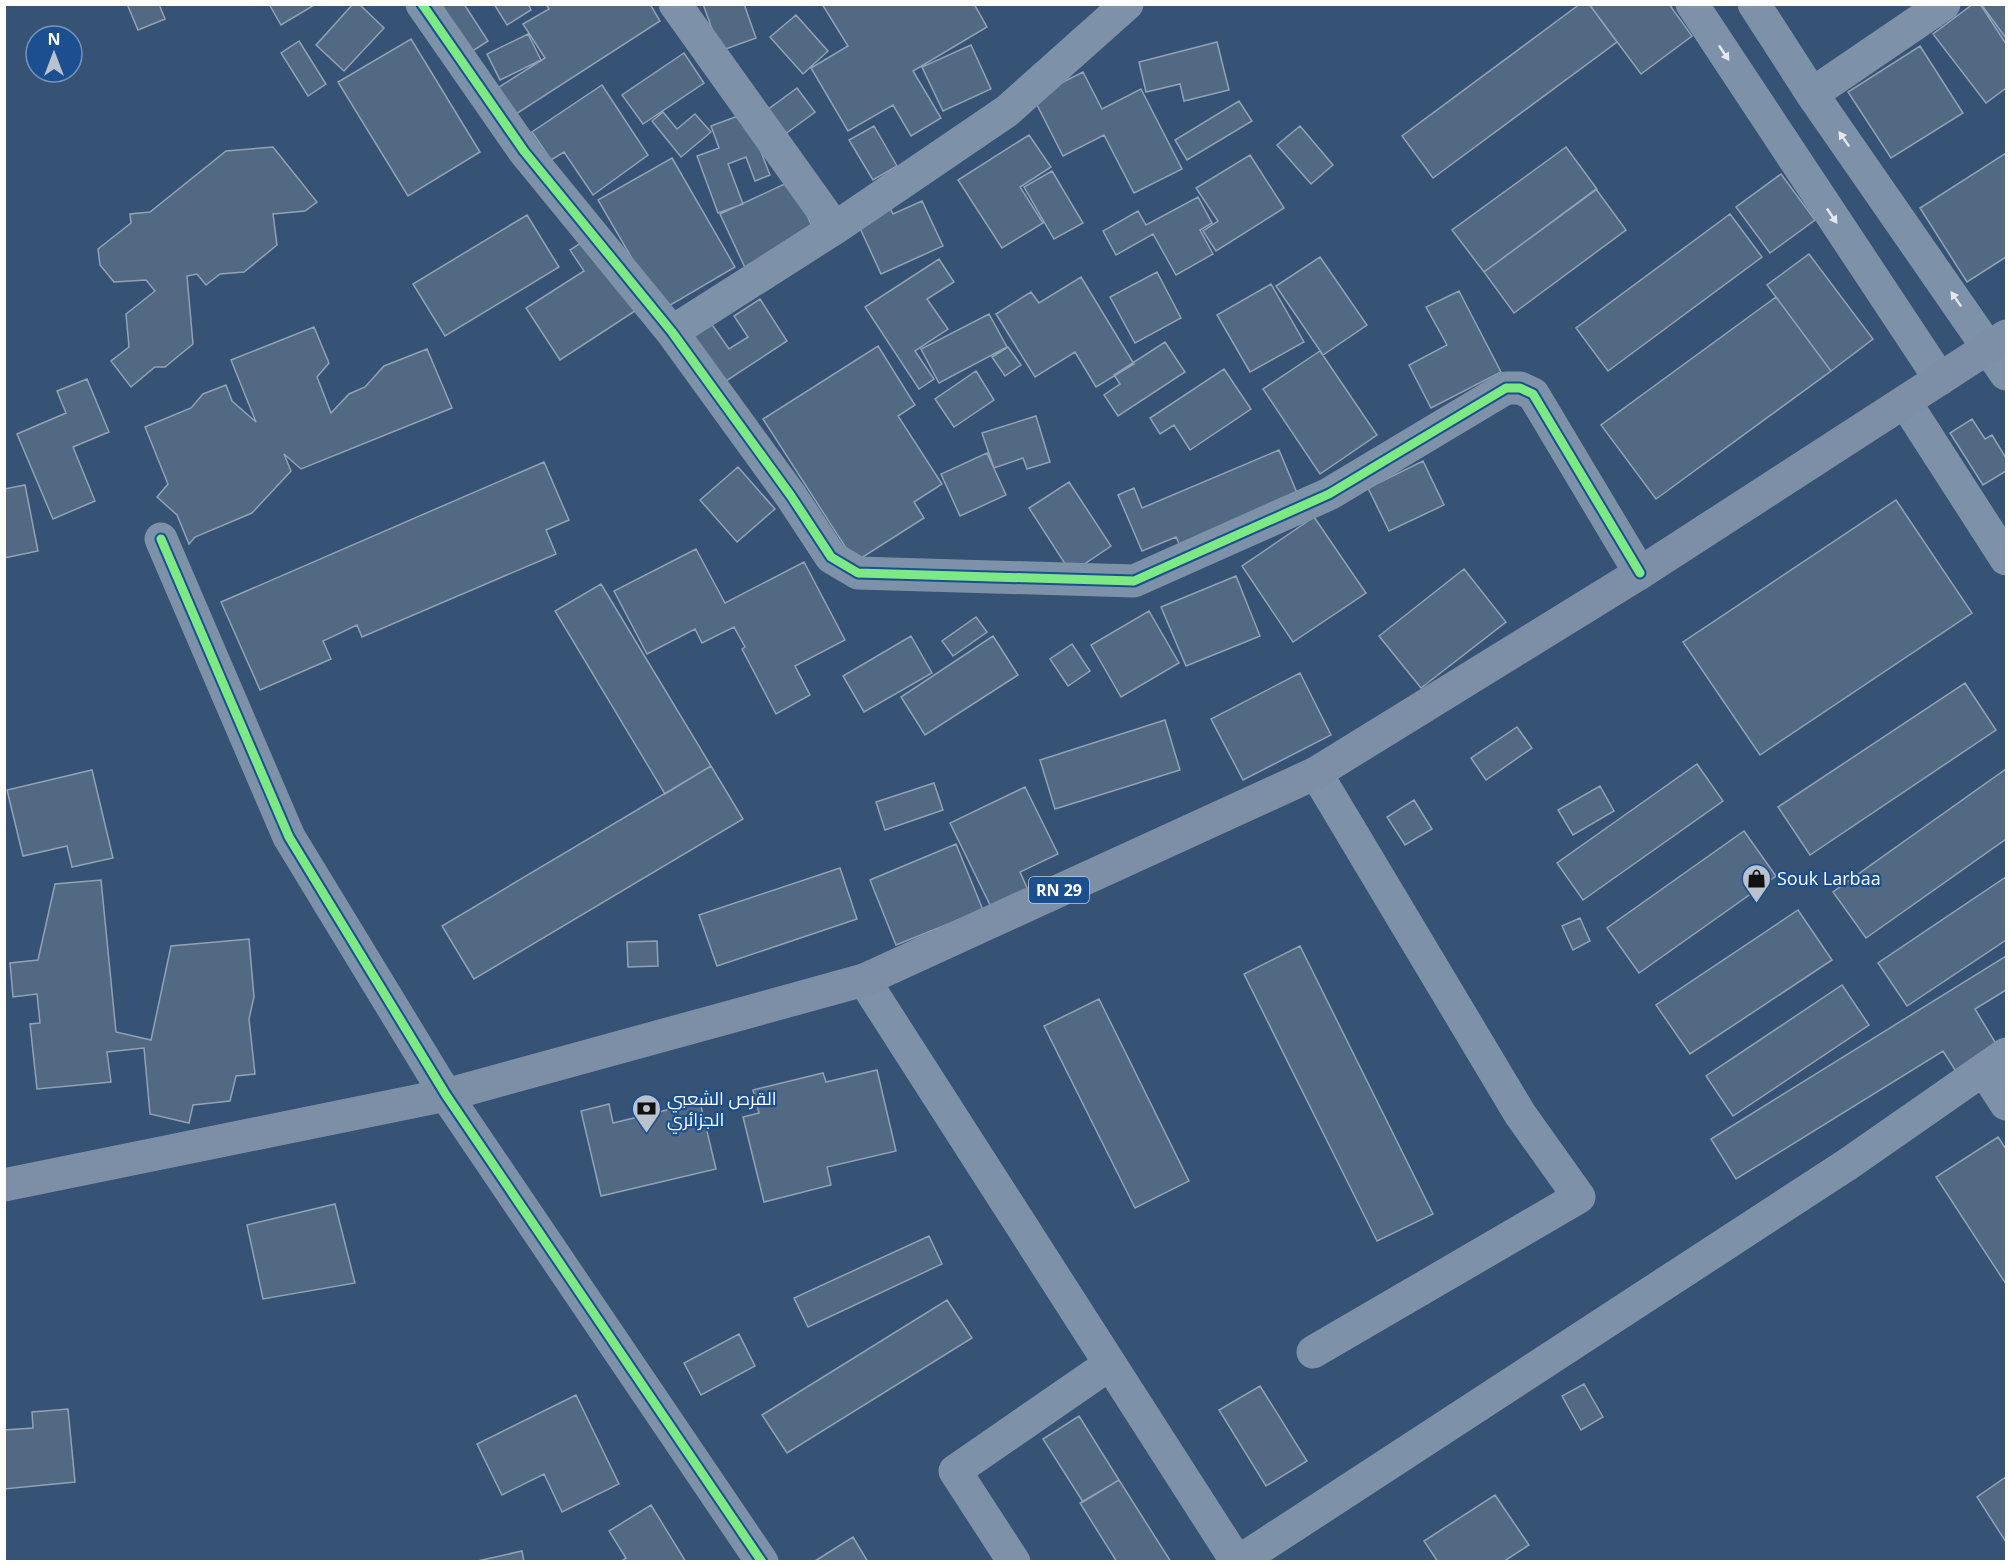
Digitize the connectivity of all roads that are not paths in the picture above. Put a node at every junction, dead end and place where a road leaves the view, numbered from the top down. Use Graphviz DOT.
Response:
graph roads {
  1 [pos="422,4"];
  2 [pos="675,4"];
  3 [pos="1127,4"];
  4 [pos="1692,4"];
  5 [pos="1754,4"];
  6 [pos="1944,4"];
  7 [pos="1812,94"];
  8 [pos="834,228"];
  9 [pos="672,332"];
  10 [pos="1998,341"];
  11 [pos="2007,374"];
  12 [pos="1940,379"];
  13 [pos="1905,402"];
  14 [pos="161,539"];
  15 [pos="2007,559"];
  16 [pos="1640,573"];
  17 [pos="1316,773"];
  18 [pos="864,980"];
  19 [pos="1996,1062"];
  20 [pos="446,1095"];
  21 [pos="2007,1104"];
  22 [pos="4,1185"];
  23 [pos="1313,1352"];
  24 [pos="1110,1364"];
  25 [pos="762,1562"];
  26 [pos="1014,1562"];
  27 [pos="1238,1562"];
  1 -- 9 [label="street"];
  2 -- 8 [label="street"];
  3 -- 8 [label="street"];
  4 -- 12 [label="street, one-way"];
  5 -- 7 [label="street"];
  6 -- 7 [label="street"];
  10 -- 7 [label="street, one-way"];
  8 -- 9 [label="street"];
  9 -- 16 [label="street"];
  10 -- 11 [label="street"];
  10 -- 12 [label="main road, RN 29"];
  12 -- 13 [label="main road, RN 29"];
  13 -- 15 [label="street"];
  13 -- 16 [label="main road, RN 29"];
  14 -- 20 [label="street"];
  16 -- 17 [label="main road, RN 29"];
  17 -- 18 [label="main road, RN 29"];
  17 -- 23 [label="street"];
  18 -- 20 [label="main road, RN 29"];
  18 -- 24 [label="street"];
  19 -- 21 [label="street"];
  19 -- 27 [label="street"];
  20 -- 22 [label="main road, RN 29"];
  20 -- 25 [label="street"];
  24 -- 26 [label="street"];
  24 -- 27 [label="street"];
}
